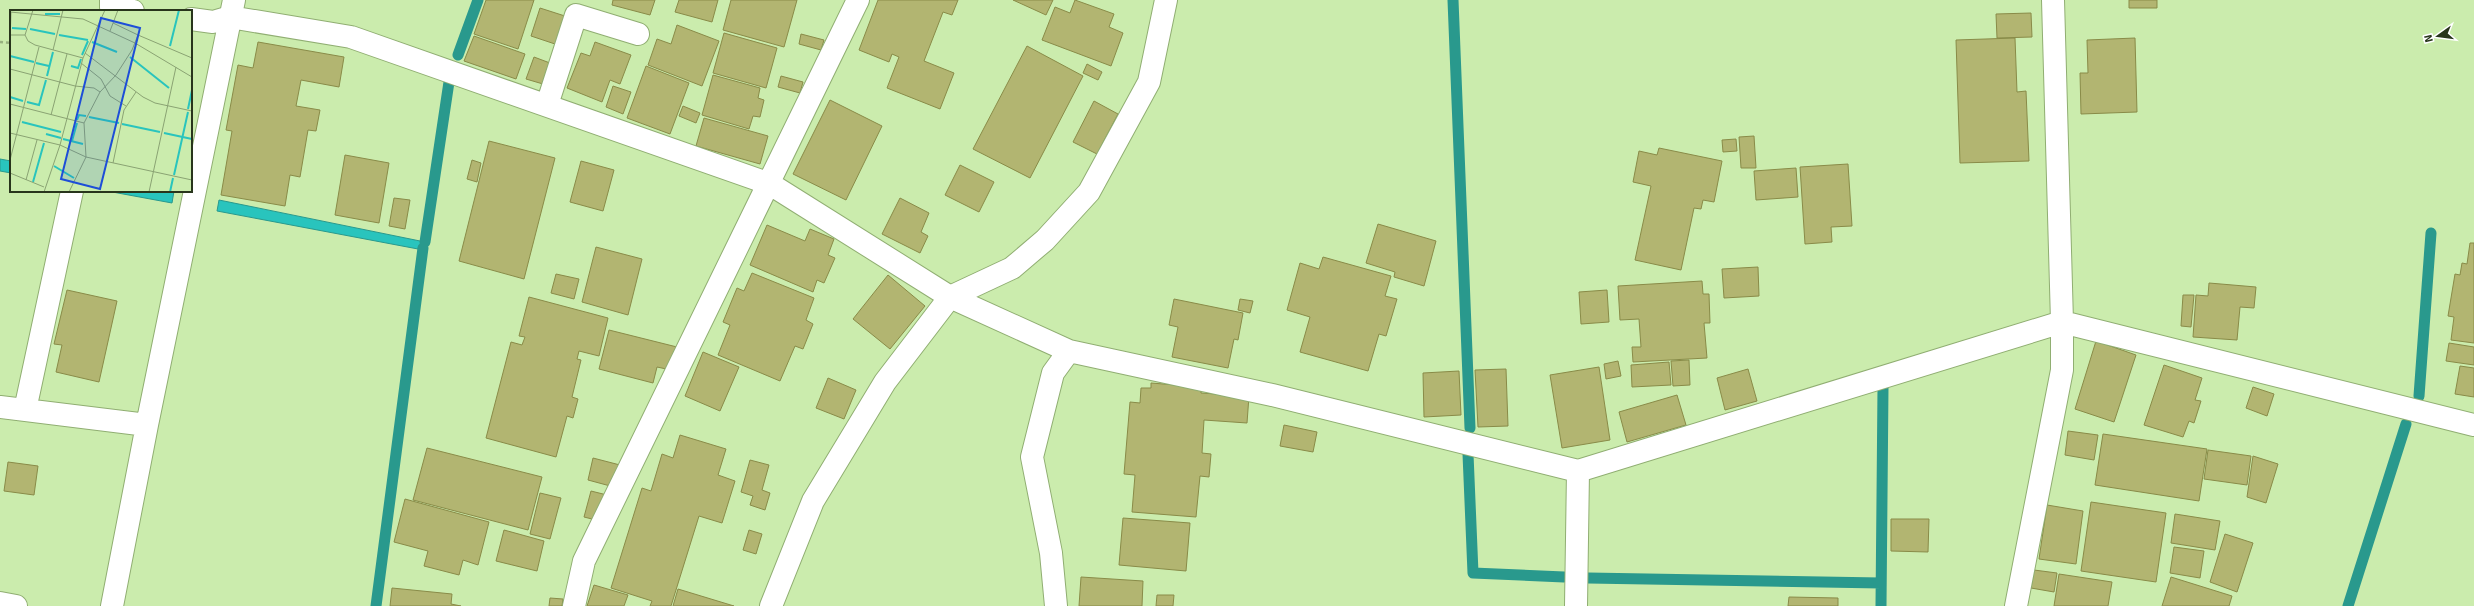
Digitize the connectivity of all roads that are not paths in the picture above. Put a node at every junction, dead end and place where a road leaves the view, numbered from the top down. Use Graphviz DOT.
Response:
graph roads {
  1 [pos="858,0"];
  2 [pos="1166,0"];
  3 [pos="2052,0"];
  4 [pos="111,6"];
  5 [pos="232,9"];
  6 [pos="129,10"];
  7 [pos="192,19"];
  8 [pos="638,34"];
  9 [pos="547,105"];
  10 [pos="770,184"];
  11 [pos="72,192"];
  12 [pos="950,297"];
  13 [pos="2062,322"];
  14 [pos="1069,351"];
  15 [pos="0,407"];
  16 [pos="25,410"];
  17 [pos="147,425"];
  18 [pos="2474,425"];
  19 [pos="1578,471"];
  20 [pos="0,603"];
  21 [pos="16,606"];
  22 [pos="112,606"];
  23 [pos="574,606"];
  24 [pos="771,606"];
  25 [pos="1056,606"];
  26 [pos="1576,606"];
  27 [pos="2016,606"];
  1 -- 10 [label="street"];
  2 -- 12 [label="street"];
  3 -- 13 [label="street"];
  4 -- 6 [label="street"];
  5 -- 7 [label="street"];
  5 -- 9 [label="street"];
  5 -- 17 [label="street"];
  8 -- 9 [label="street"];
  9 -- 10 [label="street"];
  10 -- 12 [label="street"];
  10 -- 23 [label="street"];
  11 -- 16 [label="street"];
  12 -- 14 [label="street"];
  12 -- 24 [label="street"];
  13 -- 18 [label="street"];
  13 -- 19 [label="street"];
  13 -- 27 [label="street"];
  14 -- 19 [label="street"];
  14 -- 25 [label="street"];
  15 -- 16 [label="street"];
  16 -- 17 [label="street"];
  17 -- 22 [label="street"];
  19 -- 26 [label="street"];
  20 -- 21 [label="street"];
}
